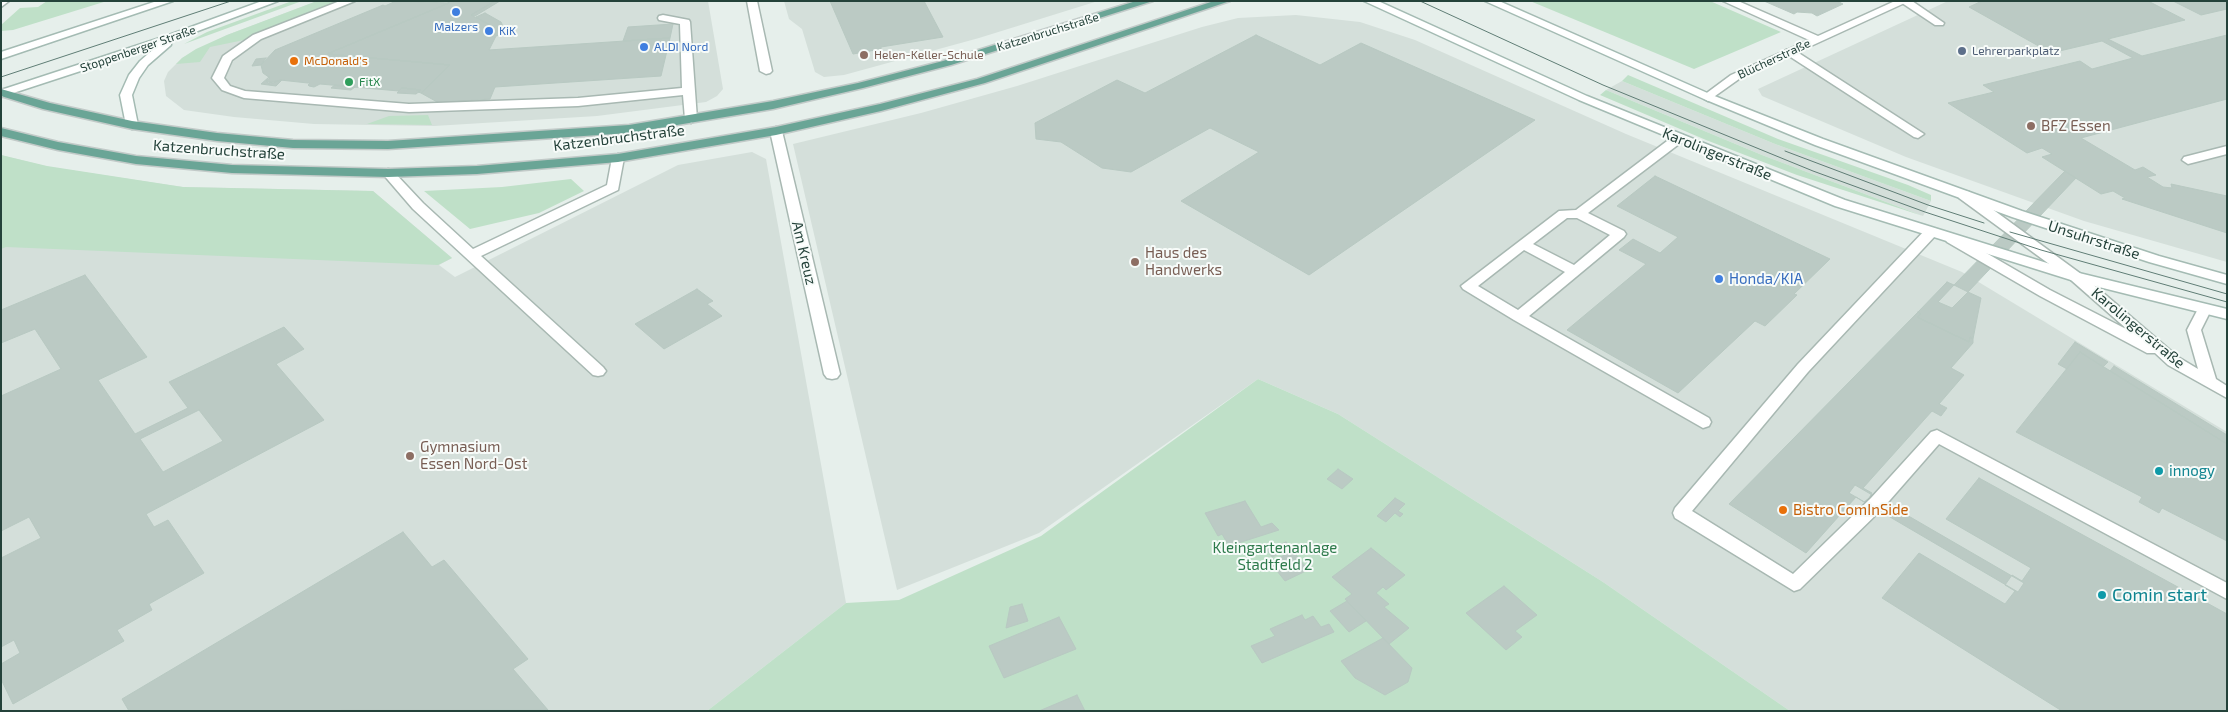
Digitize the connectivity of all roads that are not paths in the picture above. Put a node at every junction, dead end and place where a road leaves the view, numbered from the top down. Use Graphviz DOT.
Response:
graph roads {
  1 [pos="168,1"];
  2 [pos="273,1"];
  3 [pos="350,1"];
  4 [pos="752,1"];
  5 [pos="1148,1"];
  6 [pos="1225,1"];
  7 [pos="1370,1"];
  8 [pos="1490,1"];
  9 [pos="1728,1"];
  10 [pos="1904,1"];
  11 [pos="663,18"];
  12 [pos="1939,23"];
  13 [pos="173,37"];
  14 [pos="1817,39"];
  15 [pos="1790,52"];
  16 [pos="1,56"];
  17 [pos="766,71"];
  18 [pos="688,91"];
  19 [pos="2,93"];
  20 [pos="1708,97"];
  21 [pos="691,119"];
  22 [pos="132,125"];
  23 [pos="776,131"];
  24 [pos="1,132"];
  25 [pos="1918,134"];
  26 [pos="1679,138"];
  27 [pos="2227,150"];
  28 [pos="618,158"];
  29 [pos="2188,160"];
  30 [pos="388,174"];
  31 [pos="1964,195"];
  32 [pos="1579,214"];
  33 [pos="1931,232"];
  34 [pos="1952,239"];
  35 [pos="1523,244"];
  36 [pos="471,255"];
  37 [pos="1575,271"];
  38 [pos="2076,277"];
  39 [pos="2227,280"];
  40 [pos="2204,310"];
  41 [pos="2227,314"];
  42 [pos="1519,317"];
  43 [pos="2173,360"];
  44 [pos="598,371"];
  45 [pos="832,374"];
  46 [pos="2209,382"];
  47 [pos="2227,393"];
  48 [pos="1703,422"];
  49 [pos="2227,592"];
  1 -- 16 [label="main road"];
  2 -- 13 [label="main road, Stoppenberger Straße"];
  3 -- 18 [label="main road"];
  4 -- 17 [label="main road"];
  5 -- 21 [label="main road, Katzenbruchstraße"];
  6 -- 23 [label="main road, Katzenbruchstraße"];
  7 -- 26 [label="main road, Karolingerstraße"];
  8 -- 20 [label="main road, Karolingerstraße"];
  9 -- 14 [label="main road, Blücherstraße"];
  10 -- 12 [label="main road"];
  10 -- 14 [label="main road, Blücherstraße"];
  11 -- 18 [label="main road"];
  13 -- 19 [label="main road, Stoppenberger Straße"];
  13 -- 22 [label="main road"];
  14 -- 15 [label="main road, Blücherstraße"];
  15 -- 20 [label="main road, Blücherstraße"];
  15 -- 25 [label="main road"];
  18 -- 21 [label="main road"];
  19 -- 22 [label="main road, Katzenbruchstraße"];
  20 -- 31 [label="main road, Karolingerstraße"];
  21 -- 22 [label="main road, Katzenbruchstraße"];
  23 -- 28 [label="main road, Katzenbruchstraße"];
  23 -- 45 [label="main road, Am Kreuz"];
  24 -- 30 [label="main road, Katzenbruchstraße"];
  26 -- 32 [label="main road"];
  26 -- 33 [label="main road, Karolingerstraße"];
  27 -- 29 [label="main road"];
  28 -- 30 [label="main road, Katzenbruchstraße"];
  28 -- 36 [label="main road"];
  30 -- 36 [label="main road"];
  31 -- 38 [label="main road, Karolingerstraße"];
  31 -- 39 [label="main road, Unsuhrstraße"];
  32 -- 35 [label="main road"];
  32 -- 37 [label="main road"];
  33 -- 34 [label="main road, Karolingerstraße"];
  33 -- 49 [label="main road"];
  34 -- 38 [label="main road, Karolingerstraße"];
  34 -- 43 [label="main road"];
  35 -- 37 [label="main road"];
  35 -- 42 [label="main road"];
  36 -- 44 [label="main road"];
  37 -- 42 [label="main road"];
  38 -- 40 [label="main road"];
  38 -- 43 [label="main road, Karolingerstraße"];
  40 -- 41 [label="main road"];
  40 -- 46 [label="main road"];
  42 -- 48 [label="main road"];
  43 -- 46 [label="main road, Karolingerstraße"];
  46 -- 47 [label="main road, Karolingerstraße"];
}
